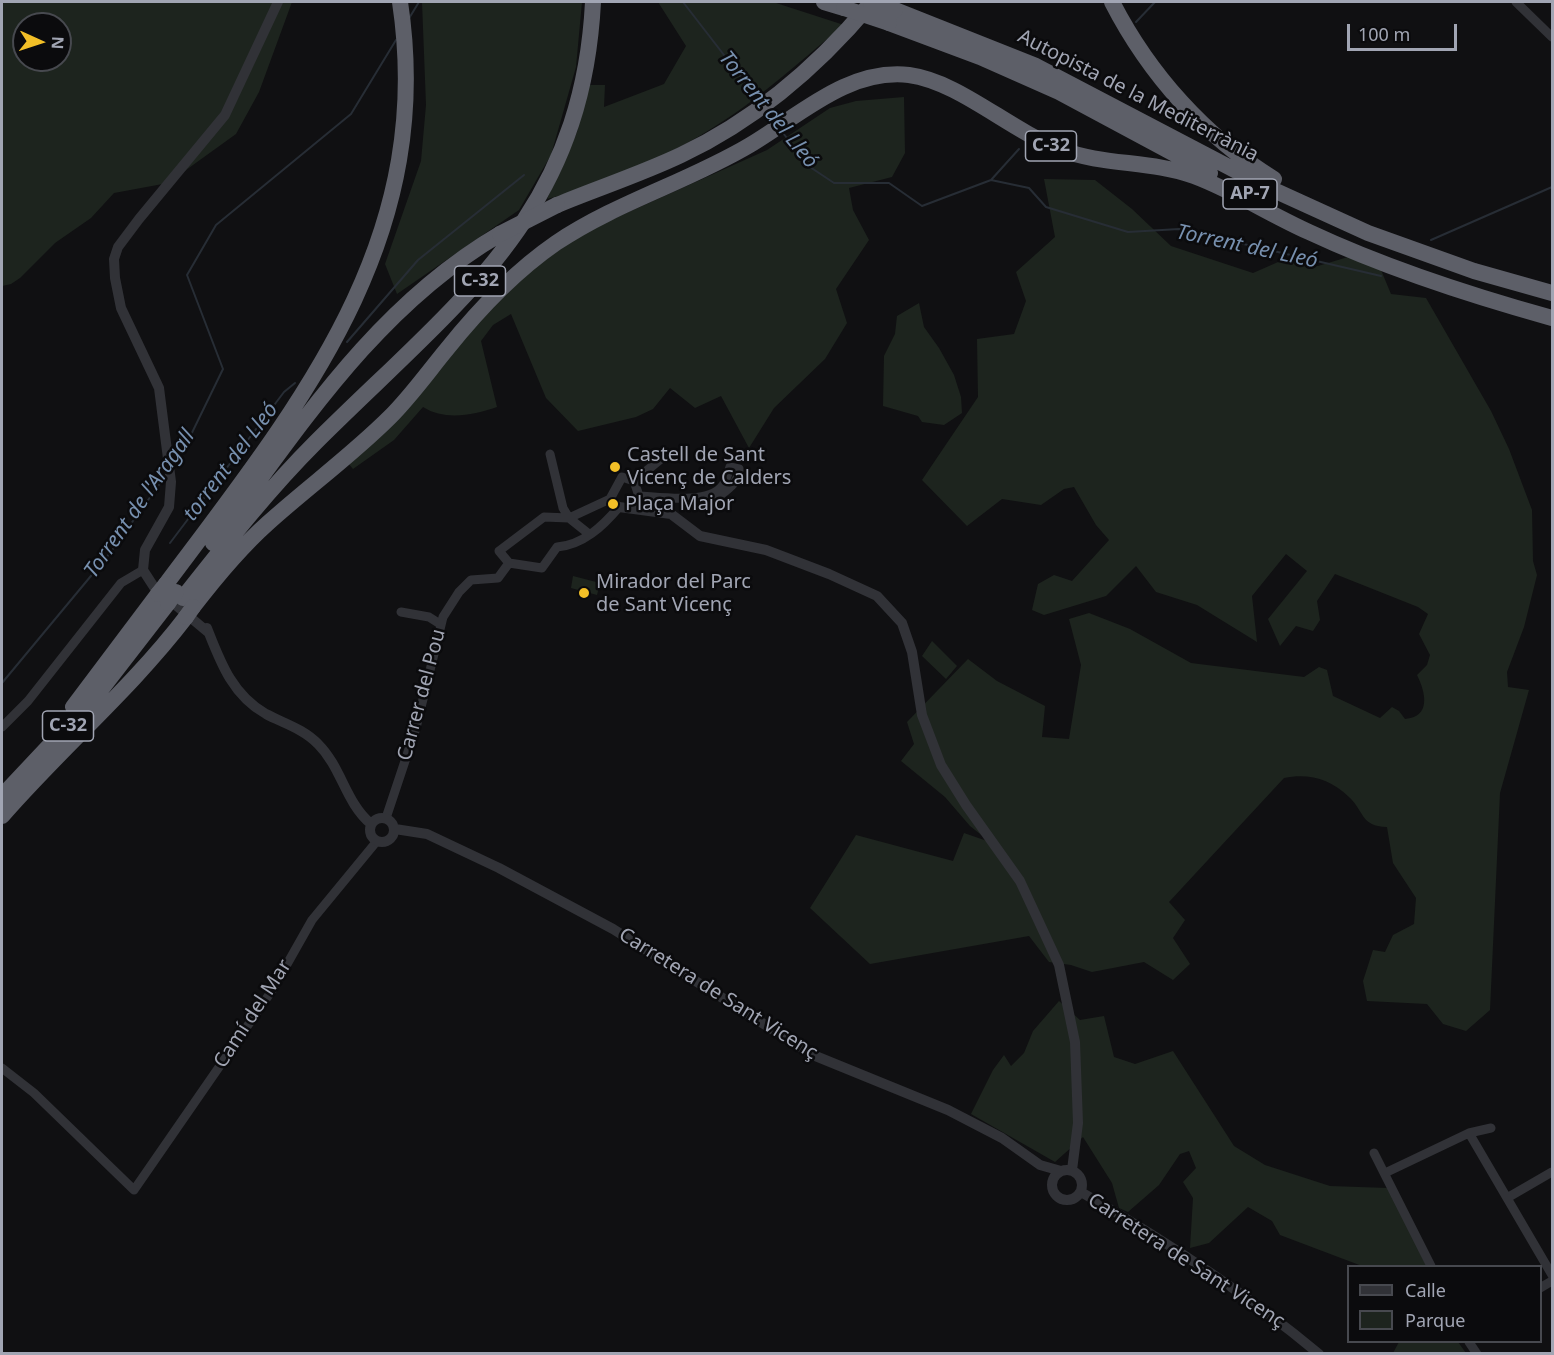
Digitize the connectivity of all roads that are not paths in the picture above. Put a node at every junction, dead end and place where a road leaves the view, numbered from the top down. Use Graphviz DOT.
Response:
graph roads {
  1 [pos="278,2"];
  2 [pos="400,2"];
  3 [pos="593,2"];
  4 [pos="824,2"];
  5 [pos="872,2"];
  6 [pos="1112,2"];
  7 [pos="1516,2"];
  8 [pos="892,16"];
  9 [pos="1552,37"];
  10 [pos="1403,246"];
  11 [pos="1552,293"];
  12 [pos="1552,310"];
  13 [pos="1552,318"];
  14 [pos="550,454"];
  15 [pos="667,454"];
  16 [pos="634,481"];
  17 [pos="610,499"];
  18 [pos="714,500"];
  19 [pos="619,507"];
  20 [pos="569,518"];
  21 [pos="589,534"];
  22 [pos="509,563"];
  23 [pos="143,571"];
  24 [pos="176,600"];
  25 [pos="401,612"];
  26 [pos="440,624"];
  27 [pos="2,727"];
  28 [pos="2,796"];
  29 [pos="2,816"];
  30 [pos="386,818"];
  31 [pos="371,824"];
  32 [pos="395,829"];
  33 [pos="377,841"];
  34 [pos="2,1068"];
  35 [pos="1491,1128"];
  36 [pos="1469,1133"];
  37 [pos="1374,1153"];
  38 [pos="1040,1165"];
  39 [pos="1066,1171"];
  40 [pos="1552,1172"];
  41 [pos="1385,1173"];
  42 [pos="1052,1188"];
  43 [pos="1081,1192"];
  44 [pos="1507,1198"];
  45 [pos="1431,1265"];
  46 [pos="1552,1275"];
  47 [pos="1319,1353"];
  1 -- 23 [label="street"];
  2 -- 24 [label="highway, C-32"];
  3 -- 24 [label="highway, C-32"];
  4 -- 8 [label="highway, Autopista de la Mediterrània / AP-7, bridge"];
  5 -- 8 [label="highway, Autopista de la Mediterrània / AP-7, bridge"];
  5 -- 24 [label="highway, C-32, bridge"];
  6 -- 10 [label="highway"];
  7 -- 9 [label="street"];
  8 -- 10 [label="highway, Autopista de la Mediterrània / AP-7"];
  8 -- 12 [label="highway, Autopista de la Mediterrània / AP-7"];
  10 -- 11 [label="highway, Autopista de la Mediterrània / AP-7"];
  13 -- 24 [label="highway, C-32"];
  14 -- 20 [label="street"];
  15 -- 16 [label="street"];
  16 -- 17 [label="street"];
  16 -- 18 [label="street"];
  17 -- 19 [label="street"];
  17 -- 20 [label="street"];
  19 -- 21 [label="street"];
  19 -- 39 [label="street"];
  20 -- 21 [label="street"];
  20 -- 22 [label="street"];
  21 -- 22 [label="street"];
  22 -- 26 [label="street, Carrer del Pou"];
  23 -- 27 [label="street"];
  23 -- 31 [label="street"];
  24 -- 28 [label="highway, C-32"];
  24 -- 29 [label="highway, C-32"];
  25 -- 26 [label="street"];
  26 -- 30 [label="street, Carrer del Pou"];
  30 -- 31 [label="street"];
  30 -- 32 [label="street"];
  31 -- 33 [label="street"];
  32 -- 33 [label="street"];
  32 -- 38 [label="street, Carretera de Sant Vicenç"];
  33 -- 34 [label="street, Camí del Mar"];
  35 -- 36 [label="street"];
  36 -- 41 [label="street"];
  36 -- 44 [label="street"];
  37 -- 41 [label="street"];
  38 -- 39 [label="street, Carretera de Sant Vicenç"];
  38 -- 42 [label="street, Carretera de Sant Vicenç"];
  39 -- 42 [label="street"];
  39 -- 43 [label="street"];
  40 -- 44 [label="street"];
  41 -- 45 [label="street"];
  42 -- 43 [label="street"];
  43 -- 47 [label="street, Carretera de Sant Vicenç"];
  44 -- 46 [label="street"];
}
